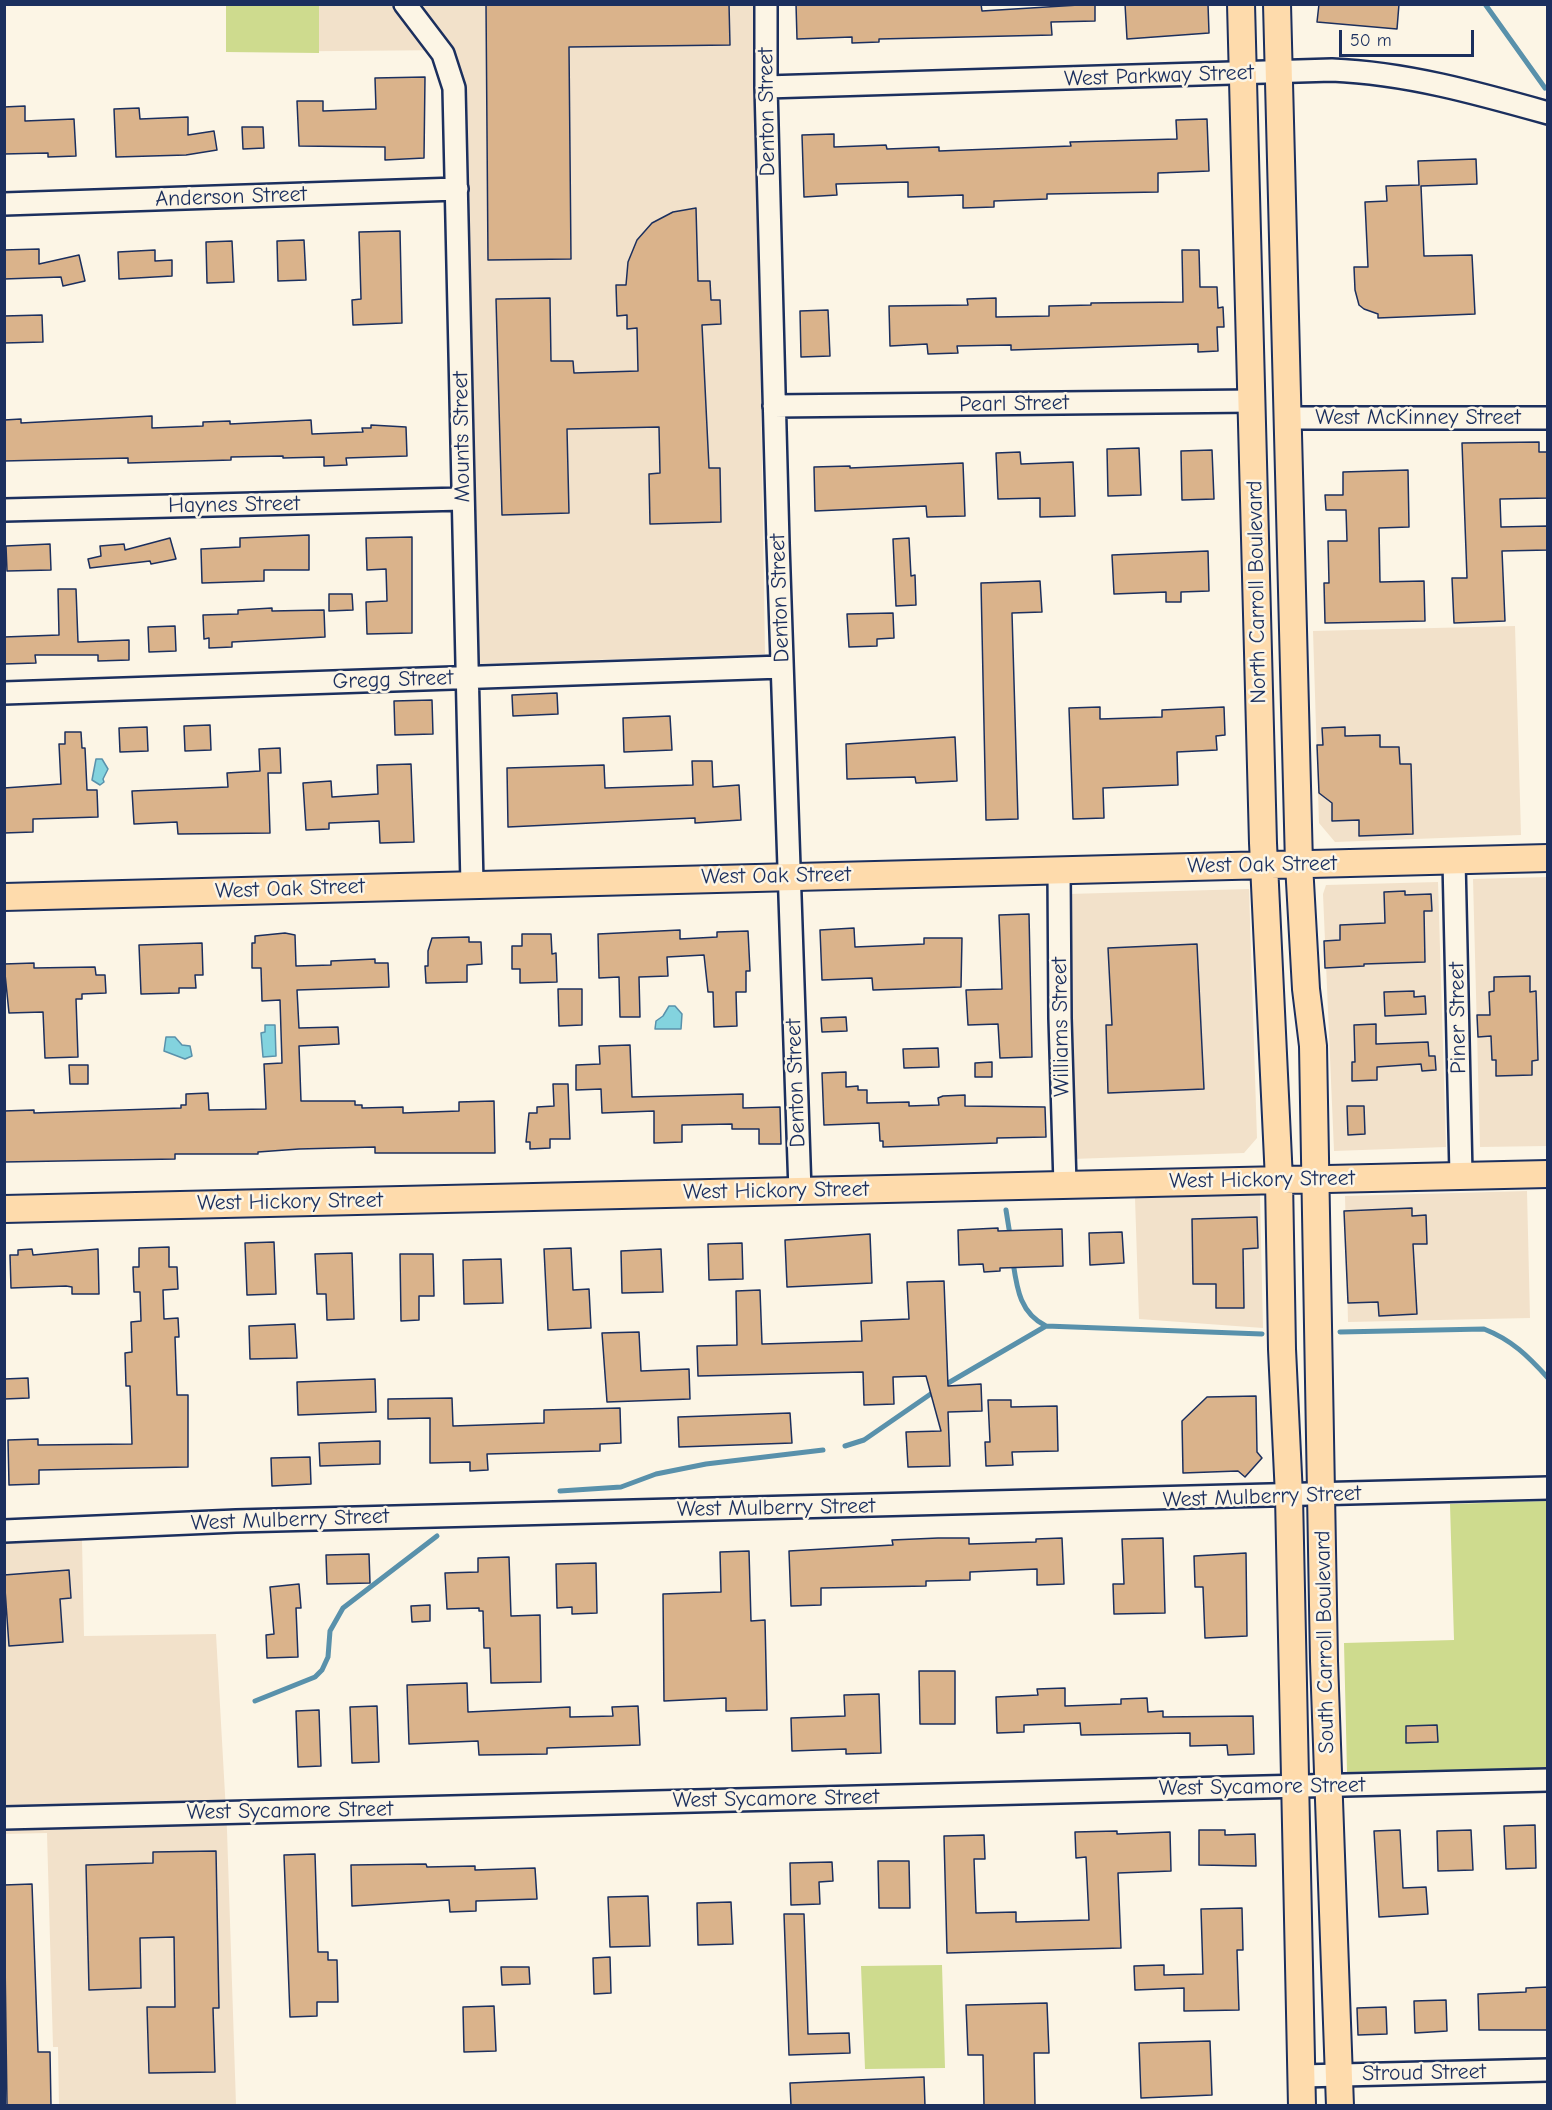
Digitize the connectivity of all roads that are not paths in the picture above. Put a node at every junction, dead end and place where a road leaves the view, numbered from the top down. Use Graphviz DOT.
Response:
graph roads {
  1 [pos="405,4"];
  2 [pos="766,4"];
  3 [pos="1241,4"];
  4 [pos="1277,4"];
  5 [pos="1278,72"];
  6 [pos="1244,74"];
  7 [pos="766,87"];
  8 [pos="1548,113"];
  9 [pos="457,189"];
  10 [pos="4,204"];
  11 [pos="1251,329"];
  12 [pos="1253,401"];
  13 [pos="774,406"];
  14 [pos="1288,417"];
  15 [pos="1548,418"];
  16 [pos="463,499"];
  17 [pos="4,510"];
  18 [pos="782,667"];
  19 [pos="467,678"];
  20 [pos="4,693"];
  21 [pos="1548,858"];
  22 [pos="1454,860"];
  23 [pos="1299,864"];
  24 [pos="1264,865"];
  25 [pos="1059,870"];
  26 [pos="788,876"];
  27 [pos="472,884"];
  28 [pos="4,897"];
  29 [pos="1548,1174"];
  30 [pos="1461,1175"];
  31 [pos="1317,1178"];
  32 [pos="1279,1180"];
  33 [pos="1065,1184"];
  34 [pos="800,1191"];
  35 [pos="4,1209"];
  36 [pos="1548,1488"];
  37 [pos="1323,1495"];
  38 [pos="1289,1497"];
  39 [pos="4,1531"];
  40 [pos="1548,1780"];
  41 [pos="1327,1785"];
  42 [pos="1295,1786"];
  43 [pos="4,1818"];
  44 [pos="1548,2070"];
  45 [pos="1339,2074"];
  46 [pos="1301,2076"];
  47 [pos="1302,2106"];
  48 [pos="1340,2106"];
  1 -- 9 [label="street, Mounts Street"];
  2 -- 7 [label="street, Denton Street"];
  3 -- 6 [label="main road, North Carroll Boulevard"];
  4 -- 5 [label="main road, North Carroll Boulevard"];
  5 -- 6 [label="street, West Parkway Street"];
  5 -- 8 [label="street, West Parkway Street"];
  5 -- 14 [label="main road, North Carroll Boulevard"];
  6 -- 7 [label="street, West Parkway Street"];
  6 -- 11 [label="main road, North Carroll Boulevard"];
  7 -- 13 [label="street, Denton Street"];
  9 -- 10 [label="street, Anderson Street"];
  9 -- 16 [label="street, Mounts Street"];
  11 -- 12 [label="main road, North Carroll Boulevard"];
  11 -- 14 [label="main road"];
  12 -- 13 [label="street, Pearl Street"];
  12 -- 24 [label="main road, North Carroll Boulevard"];
  13 -- 18 [label="street, Denton Street"];
  14 -- 15 [label="street, West McKinney Street"];
  14 -- 23 [label="main road, North Carroll Boulevard"];
  16 -- 17 [label="street, Haynes Street"];
  16 -- 19 [label="street, Mounts Street"];
  18 -- 19 [label="street, Gregg Street"];
  18 -- 26 [label="street, Denton Street"];
  19 -- 20 [label="street, Gregg Street"];
  19 -- 27 [label="street, Mounts Street"];
  21 -- 22 [label="main road, West Oak Street"];
  22 -- 23 [label="main road, West Oak Street"];
  22 -- 30 [label="street, Piner Street"];
  23 -- 24 [label="main road, West Oak Street"];
  23 -- 31 [label="main road, North Carroll Boulevard"];
  24 -- 25 [label="main road, West Oak Street"];
  24 -- 32 [label="main road, North Carroll Boulevard"];
  25 -- 26 [label="main road, West Oak Street"];
  25 -- 33 [label="street, Williams Street"];
  26 -- 27 [label="main road, West Oak Street"];
  26 -- 34 [label="street, Denton Street"];
  27 -- 28 [label="main road, West Oak Street"];
  29 -- 30 [label="main road, West Hickory Street"];
  30 -- 31 [label="main road, West Hickory Street"];
  31 -- 32 [label="main road, West Hickory Street"];
  31 -- 37 [label="main road, South Carroll Boulevard"];
  32 -- 33 [label="main road, West Hickory Street"];
  32 -- 38 [label="main road, South Carroll Boulevard"];
  33 -- 34 [label="main road, West Hickory Street"];
  34 -- 35 [label="main road, West Hickory Street"];
  36 -- 37 [label="street, West Mulberry Street"];
  37 -- 38 [label="street, West Mulberry Street"];
  37 -- 41 [label="main road, South Carroll Boulevard"];
  38 -- 39 [label="street, West Mulberry Street"];
  38 -- 42 [label="main road, South Carroll Boulevard"];
  40 -- 41 [label="street, West Sycamore Street"];
  41 -- 42 [label="street, West Sycamore Street"];
  41 -- 45 [label="main road, South Carroll Boulevard"];
  42 -- 43 [label="street, West Sycamore Street"];
  42 -- 46 [label="main road, South Carroll Boulevard"];
  44 -- 45 [label="street, Stroud Street"];
  45 -- 46 [label="street, Stroud Street"];
  45 -- 48 [label="main road, South Carroll Boulevard"];
  46 -- 47 [label="main road, South Carroll Boulevard"];
}
